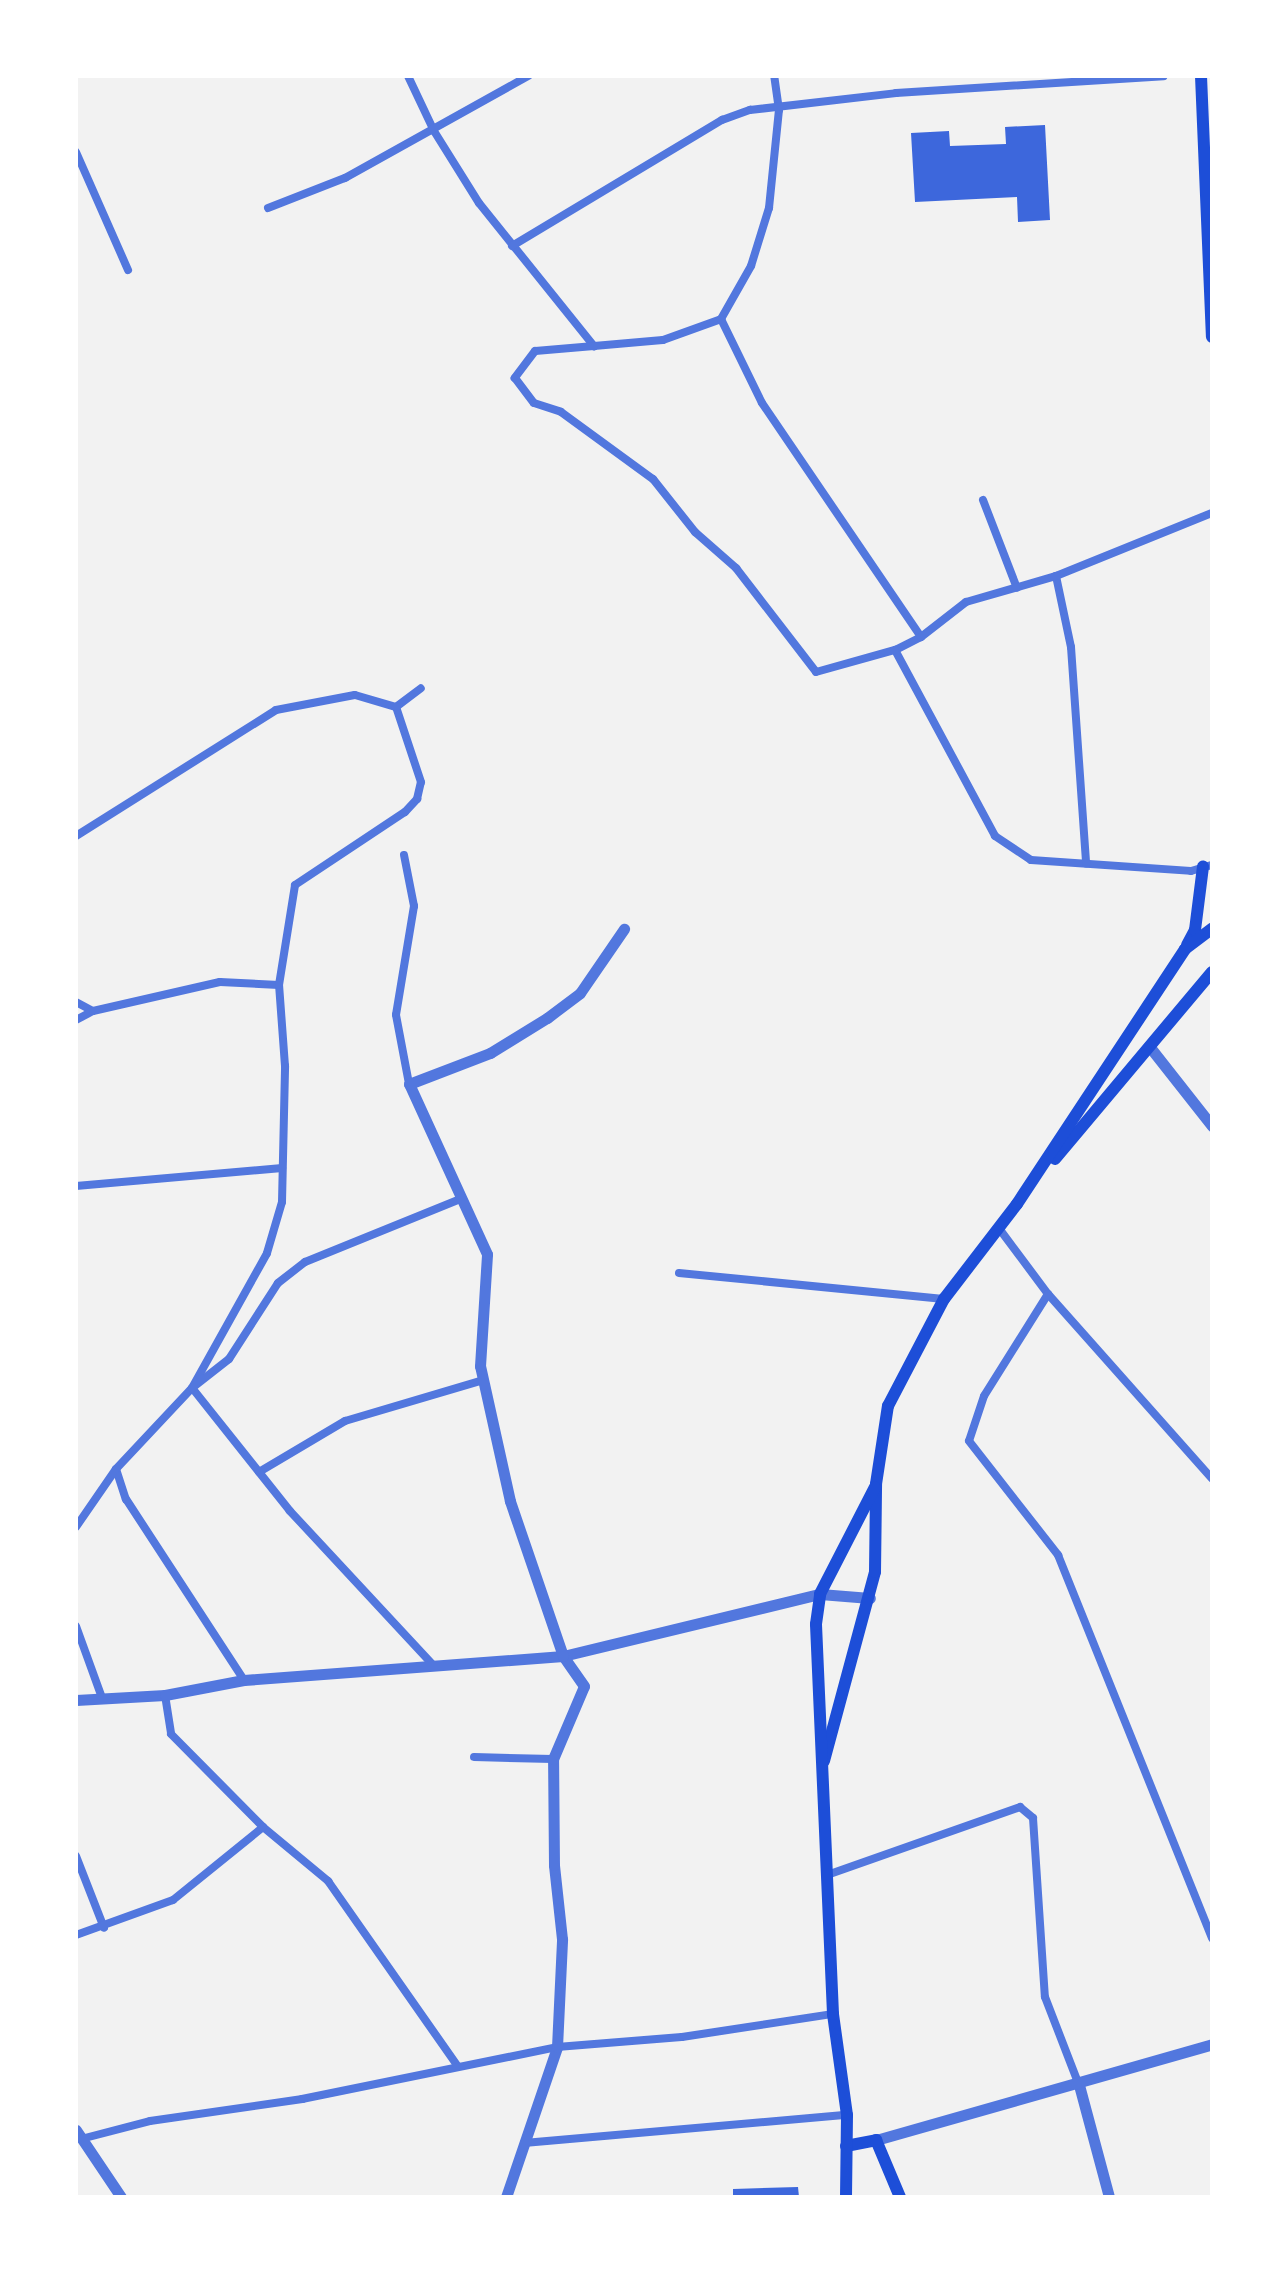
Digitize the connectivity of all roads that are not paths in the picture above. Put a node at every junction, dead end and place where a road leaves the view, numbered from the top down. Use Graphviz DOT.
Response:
graph roads {
  1 [pos="408,76"];
  2 [pos="528,76"];
  3 [pos="774,76"];
  4 [pos="1163,76"];
  5 [pos="1201,76"];
  6 [pos="779,110"];
  7 [pos="434,131"];
  8 [pos="76,152"];
  9 [pos="268,208"];
  10 [pos="512,246"];
  11 [pos="128,270"];
  12 [pos="721,319"];
  13 [pos="1212,337"];
  14 [pos="594,346"];
  15 [pos="983,500"];
  16 [pos="1212,513"];
  17 [pos="1056,576"];
  18 [pos="1017,588"];
  19 [pos="921,637"];
  20 [pos="895,650"];
  21 [pos="421,688"];
  22 [pos="396,707"];
  23 [pos="76,836"];
  24 [pos="404,855"];
  25 [pos="1086,863"];
  26 [pos="1208,866"];
  27 [pos="624,929"];
  28 [pos="1212,929"];
  29 [pos="1185,949"];
  30 [pos="1212,972"];
  31 [pos="279,985"];
  32 [pos="76,1002"];
  33 [pos="93,1011"];
  34 [pos="76,1020"];
  35 [pos="1149,1046"];
  36 [pos="409,1084"];
  37 [pos="1212,1126"];
  38 [pos="282,1168"];
  39 [pos="76,1186"];
  40 [pos="460,1199"];
  41 [pos="1017,1204"];
  42 [pos="998,1227"];
  43 [pos="679,1273"];
  44 [pos="1048,1294"];
  45 [pos="944,1299"];
  46 [pos="483,1380"];
  47 [pos="192,1388"];
  48 [pos="116,1469"];
  49 [pos="259,1472"];
  50 [pos="1212,1479"];
  51 [pos="876,1484"];
  52 [pos="76,1527"];
  53 [pos="820,1594"];
  54 [pos="870,1598"];
  55 [pos="76,1626"];
  56 [pos="563,1656"];
  57 [pos="434,1666"];
  58 [pos="244,1680"];
  59 [pos="165,1695"];
  60 [pos="102,1698"];
  61 [pos="76,1700"];
  62 [pos="474,1757"];
  63 [pos="553,1759"];
  64 [pos="824,1761"];
  65 [pos="263,1827"];
  66 [pos="76,1856"];
  67 [pos="827,1875"];
  68 [pos="104,1928"];
  69 [pos="76,1935"];
  70 [pos="1212,1938"];
  71 [pos="833,2014"];
  72 [pos="1212,2044"];
  73 [pos="557,2047"];
  74 [pos="457,2065"];
  75 [pos="1079,2085"];
  76 [pos="847,2115"];
  77 [pos="78,2135"];
  78 [pos="876,2140"];
  79 [pos="524,2143"];
  80 [pos="846,2146"];
  81 [pos="121,2197"];
  82 [pos="506,2197"];
  83 [pos="846,2197"];
  84 [pos="900,2197"];
  85 [pos="1109,2197"];
  1 -- 7 [label="street"];
  2 -- 7 [label="street"];
  3 -- 6 [label="street"];
  4 -- 6 [label="street"];
  5 -- 13 [label="main road"];
  6 -- 10 [label="street"];
  6 -- 12 [label="street"];
  7 -- 9 [label="street"];
  7 -- 10 [label="street"];
  8 -- 11 [label="street"];
  10 -- 14 [label="street"];
  12 -- 14 [label="street"];
  12 -- 19 [label="street"];
  14 -- 20 [label="street"];
  15 -- 18 [label="street"];
  16 -- 17 [label="street"];
  17 -- 18 [label="street"];
  17 -- 25 [label="street"];
  18 -- 19 [label="street"];
  19 -- 20 [label="street"];
  20 -- 25 [label="street"];
  21 -- 22 [label="street"];
  22 -- 23 [label="street"];
  22 -- 31 [label="street"];
  24 -- 36 [label="street"];
  25 -- 26 [label="street"];
  26 -- 29 [label="main road"];
  27 -- 36 [label="street"];
  28 -- 29 [label="main road"];
  29 -- 41 [label="main road"];
  30 -- 35 [label="main road"];
  31 -- 33 [label="street"];
  31 -- 38 [label="street"];
  32 -- 33 [label="street"];
  33 -- 34 [label="street"];
  35 -- 37 [label="street"];
  35 -- 41 [label="main road"];
  36 -- 40 [label="street"];
  38 -- 39 [label="street"];
  38 -- 47 [label="street"];
  40 -- 46 [label="street"];
  40 -- 47 [label="street"];
  41 -- 42 [label="main road"];
  42 -- 44 [label="street"];
  42 -- 45 [label="main road"];
  43 -- 45 [label="street"];
  44 -- 50 [label="street"];
  44 -- 70 [label="street"];
  45 -- 51 [label="main road"];
  46 -- 49 [label="street"];
  46 -- 56 [label="street"];
  47 -- 48 [label="street"];
  47 -- 49 [label="street"];
  48 -- 52 [label="street"];
  48 -- 58 [label="street"];
  49 -- 57 [label="street"];
  51 -- 53 [label="main road"];
  51 -- 54 [label="main road"];
  53 -- 54 [label="street"];
  53 -- 56 [label="street"];
  53 -- 64 [label="main road"];
  54 -- 64 [label="main road"];
  55 -- 60 [label="street"];
  56 -- 57 [label="street"];
  56 -- 63 [label="street"];
  57 -- 58 [label="street"];
  58 -- 59 [label="street"];
  59 -- 60 [label="street"];
  59 -- 65 [label="street"];
  60 -- 61 [label="street"];
  62 -- 63 [label="street"];
  63 -- 73 [label="street"];
  64 -- 67 [label="main road"];
  65 -- 68 [label="street"];
  65 -- 74 [label="street"];
  66 -- 68 [label="street"];
  67 -- 71 [label="main road"];
  67 -- 75 [label="street"];
  68 -- 69 [label="street"];
  71 -- 73 [label="street"];
  71 -- 76 [label="main road"];
  72 -- 75 [label="street"];
  73 -- 74 [label="street"];
  73 -- 79 [label="street"];
  74 -- 77 [label="street"];
  75 -- 78 [label="street"];
  75 -- 85 [label="street"];
  76 -- 79 [label="street"];
  76 -- 80 [label="main road"];
  77 -- 81 [label="street"];
  78 -- 80 [label="main road"];
  78 -- 84 [label="main road"];
  79 -- 82 [label="street"];
  80 -- 83 [label="main road"];
}
